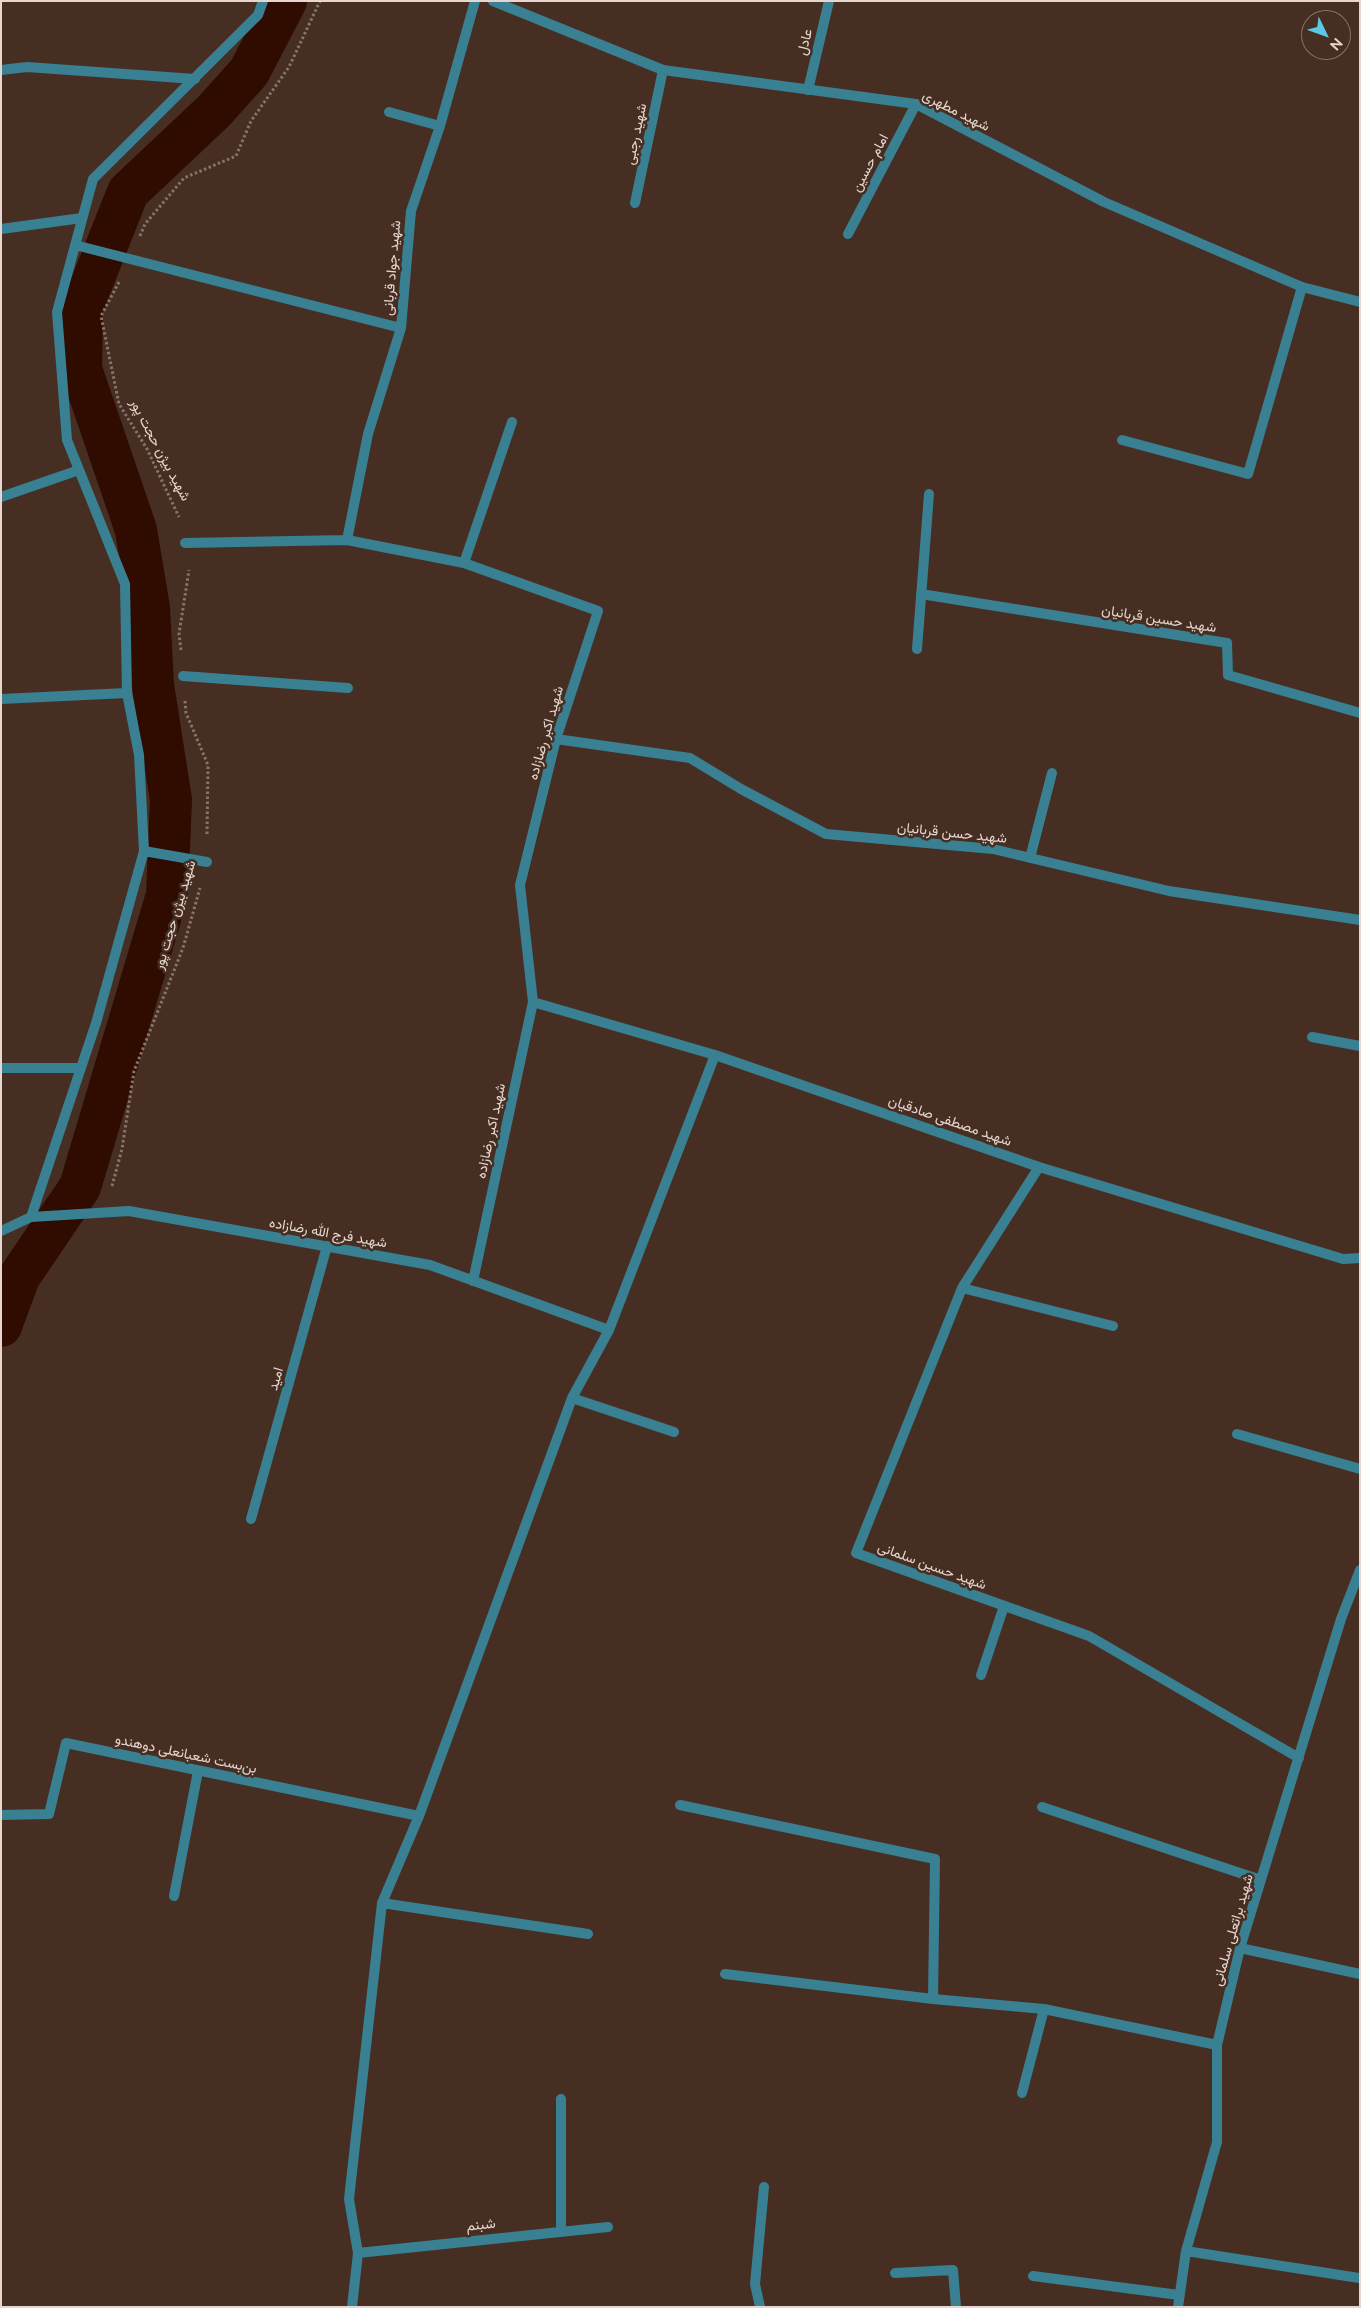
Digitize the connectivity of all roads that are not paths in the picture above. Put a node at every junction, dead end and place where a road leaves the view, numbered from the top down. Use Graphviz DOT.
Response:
graph roads {
  1 [pos="263,1"];
  2 [pos="475,1"];
  3 [pos="492,1"];
  4 [pos="829,1"];
  5 [pos="1,70"];
  6 [pos="663,70"];
  7 [pos="195,79"];
  8 [pos="808,90"];
  9 [pos="916,104"];
  10 [pos="389,112"];
  11 [pos="440,126"];
  12 [pos="635,203"];
  13 [pos="82,218"];
  14 [pos="1,229"];
  15 [pos="848,234"];
  16 [pos="75,244"];
  17 [pos="1302,287"];
  18 [pos="1360,302"];
  19 [pos="401,328"];
  20 [pos="512,422"];
  21 [pos="1122,440"];
  22 [pos="79,470"];
  23 [pos="928,494"];
  24 [pos="1,497"];
  25 [pos="347,540"];
  26 [pos="185,543"];
  27 [pos="464,562"];
  28 [pos="921,594"];
  29 [pos="917,649"];
  30 [pos="183,676"];
  31 [pos="348,688"];
  32 [pos="127,693"];
  33 [pos="1,699"];
  34 [pos="1360,713"];
  35 [pos="556,739"];
  36 [pos="1052,773"];
  37 [pos="144,850"];
  38 [pos="1030,858"];
  39 [pos="207,862"];
  40 [pos="1360,920"];
  41 [pos="533,1002"];
  42 [pos="1312,1037"];
  43 [pos="1360,1046"];
  44 [pos="715,1055"];
  45 [pos="1,1068"];
  46 [pos="81,1068"];
  47 [pos="1038,1167"];
  48 [pos="31,1216"];
  49 [pos="1,1231"];
  50 [pos="327,1246"];
  51 [pos="1360,1258"];
  52 [pos="473,1281"];
  53 [pos="962,1288"];
  54 [pos="1113,1326"];
  55 [pos="609,1330"];
  56 [pos="572,1398"];
  57 [pos="674,1432"];
  58 [pos="1236,1434"];
  59 [pos="1360,1469"];
  60 [pos="250,1519"];
  61 [pos="1360,1570"];
  62 [pos="1004,1606"];
  63 [pos="981,1675"];
  64 [pos="1298,1758"];
  65 [pos="198,1771"];
  66 [pos="680,1805"];
  67 [pos="1042,1807"];
  68 [pos="1,1815"];
  69 [pos="419,1816"];
  70 [pos="1261,1880"];
  71 [pos="174,1896"];
  72 [pos="382,1903"];
  73 [pos="588,1934"];
  74 [pos="1240,1948"];
  75 [pos="724,1974"];
  76 [pos="1360,1974"];
  77 [pos="933,1999"];
  78 [pos="1044,2009"];
  79 [pos="1217,2045"];
  80 [pos="1022,2093"];
  81 [pos="561,2099"];
  82 [pos="764,2187"];
  83 [pos="608,2227"];
  84 [pos="560,2231"];
  85 [pos="1186,2251"];
  86 [pos="358,2253"];
  87 [pos="896,2273"];
  88 [pos="1033,2276"];
  89 [pos="1359,2278"];
  90 [pos="1179,2295"];
  91 [pos="352,2307"];
  92 [pos="760,2307"];
  93 [pos="956,2307"];
  94 [pos="1178,2307"];
  1 -- 7 [label="street"];
  2 -- 11 [label="street, شهید جواد قربانی"];
  3 -- 6 [label="street, شهید مطهری"];
  4 -- 8 [label="street, عادل"];
  5 -- 7 [label="street"];
  6 -- 8 [label="street, شهید مطهری"];
  6 -- 12 [label="street, شهید رجبی"];
  7 -- 13 [label="street"];
  8 -- 9 [label="street, شهید مطهری"];
  9 -- 15 [label="street, امام حسین"];
  9 -- 17 [label="street, شهید مطهری"];
  10 -- 11 [label="street"];
  11 -- 19 [label="street, شهید جواد قربانی"];
  13 -- 14 [label="street"];
  13 -- 16 [label="street"];
  16 -- 19 [label="street"];
  16 -- 22 [label="street"];
  17 -- 18 [label="street, شهید مطهری"];
  17 -- 21 [label="street"];
  19 -- 25 [label="street, شهید جواد قربانی"];
  20 -- 27 [label="street"];
  22 -- 24 [label="street"];
  22 -- 32 [label="street"];
  23 -- 28 [label="street"];
  25 -- 26 [label="street, شهید اکبر رضازاده"];
  25 -- 27 [label="street, شهید اکبر رضازاده"];
  27 -- 35 [label="street, شهید اکبر رضازاده"];
  28 -- 29 [label="street"];
  28 -- 34 [label="street, شهید حسین قربانیان"];
  30 -- 31 [label="street"];
  32 -- 33 [label="street"];
  32 -- 37 [label="street"];
  35 -- 38 [label="street, شهید حسن قربانیان"];
  35 -- 41 [label="street, شهید اکبر رضازاده"];
  36 -- 38 [label="street"];
  37 -- 39 [label="street"];
  37 -- 46 [label="street"];
  38 -- 40 [label="street, شهید حسن قربانیان"];
  41 -- 44 [label="street, شهید مصطفی صادقیان"];
  41 -- 52 [label="street, شهید اکبر رضازاده"];
  42 -- 43 [label="street"];
  44 -- 47 [label="street, شهید مصطفی صادقیان"];
  44 -- 55 [label="street"];
  45 -- 46 [label="street"];
  46 -- 48 [label="street"];
  47 -- 51 [label="street, شهید مصطفی صادقیان"];
  47 -- 53 [label="street, شهید حسین سلمانی"];
  48 -- 49 [label="street"];
  48 -- 50 [label="street, شهید فرج الله رضازاده"];
  50 -- 52 [label="street, شهید فرج الله رضازاده"];
  50 -- 60 [label="street, امید"];
  52 -- 55 [label="street, شهید فرج الله رضازاده"];
  53 -- 54 [label="street"];
  53 -- 62 [label="street, شهید حسین سلمانی"];
  55 -- 56 [label="street"];
  56 -- 57 [label="street"];
  56 -- 69 [label="street"];
  58 -- 59 [label="street"];
  61 -- 64 [label="street, شهید براتعلی سلمانی"];
  62 -- 63 [label="street"];
  62 -- 64 [label="street, شهید حسین سلمانی"];
  64 -- 70 [label="street, شهید براتعلی سلمانی"];
  65 -- 68 [label="street, بن‌بست شعبانعلی دوهندو"];
  65 -- 69 [label="street, بن‌بست شعبانعلی دوهندو"];
  65 -- 71 [label="street"];
  66 -- 77 [label="street"];
  67 -- 70 [label="street"];
  69 -- 72 [label="street"];
  70 -- 74 [label="street, شهید براتعلی سلمانی"];
  72 -- 73 [label="street"];
  72 -- 86 [label="street"];
  74 -- 76 [label="street"];
  74 -- 79 [label="street, شهید براتعلی سلمانی"];
  75 -- 77 [label="street"];
  77 -- 78 [label="street"];
  78 -- 79 [label="street"];
  78 -- 80 [label="street"];
  79 -- 85 [label="street, شهید براتعلی سلمانی"];
  81 -- 84 [label="street"];
  82 -- 92 [label="street"];
  83 -- 84 [label="street, شبنم"];
  84 -- 86 [label="street, شبنم"];
  85 -- 89 [label="street"];
  85 -- 90 [label="street, شهید براتعلی سلمانی"];
  86 -- 91 [label="street"];
  87 -- 93 [label="street"];
  88 -- 90 [label="street"];
  90 -- 94 [label="street, شهید براتعلی سلمانی"];
}
